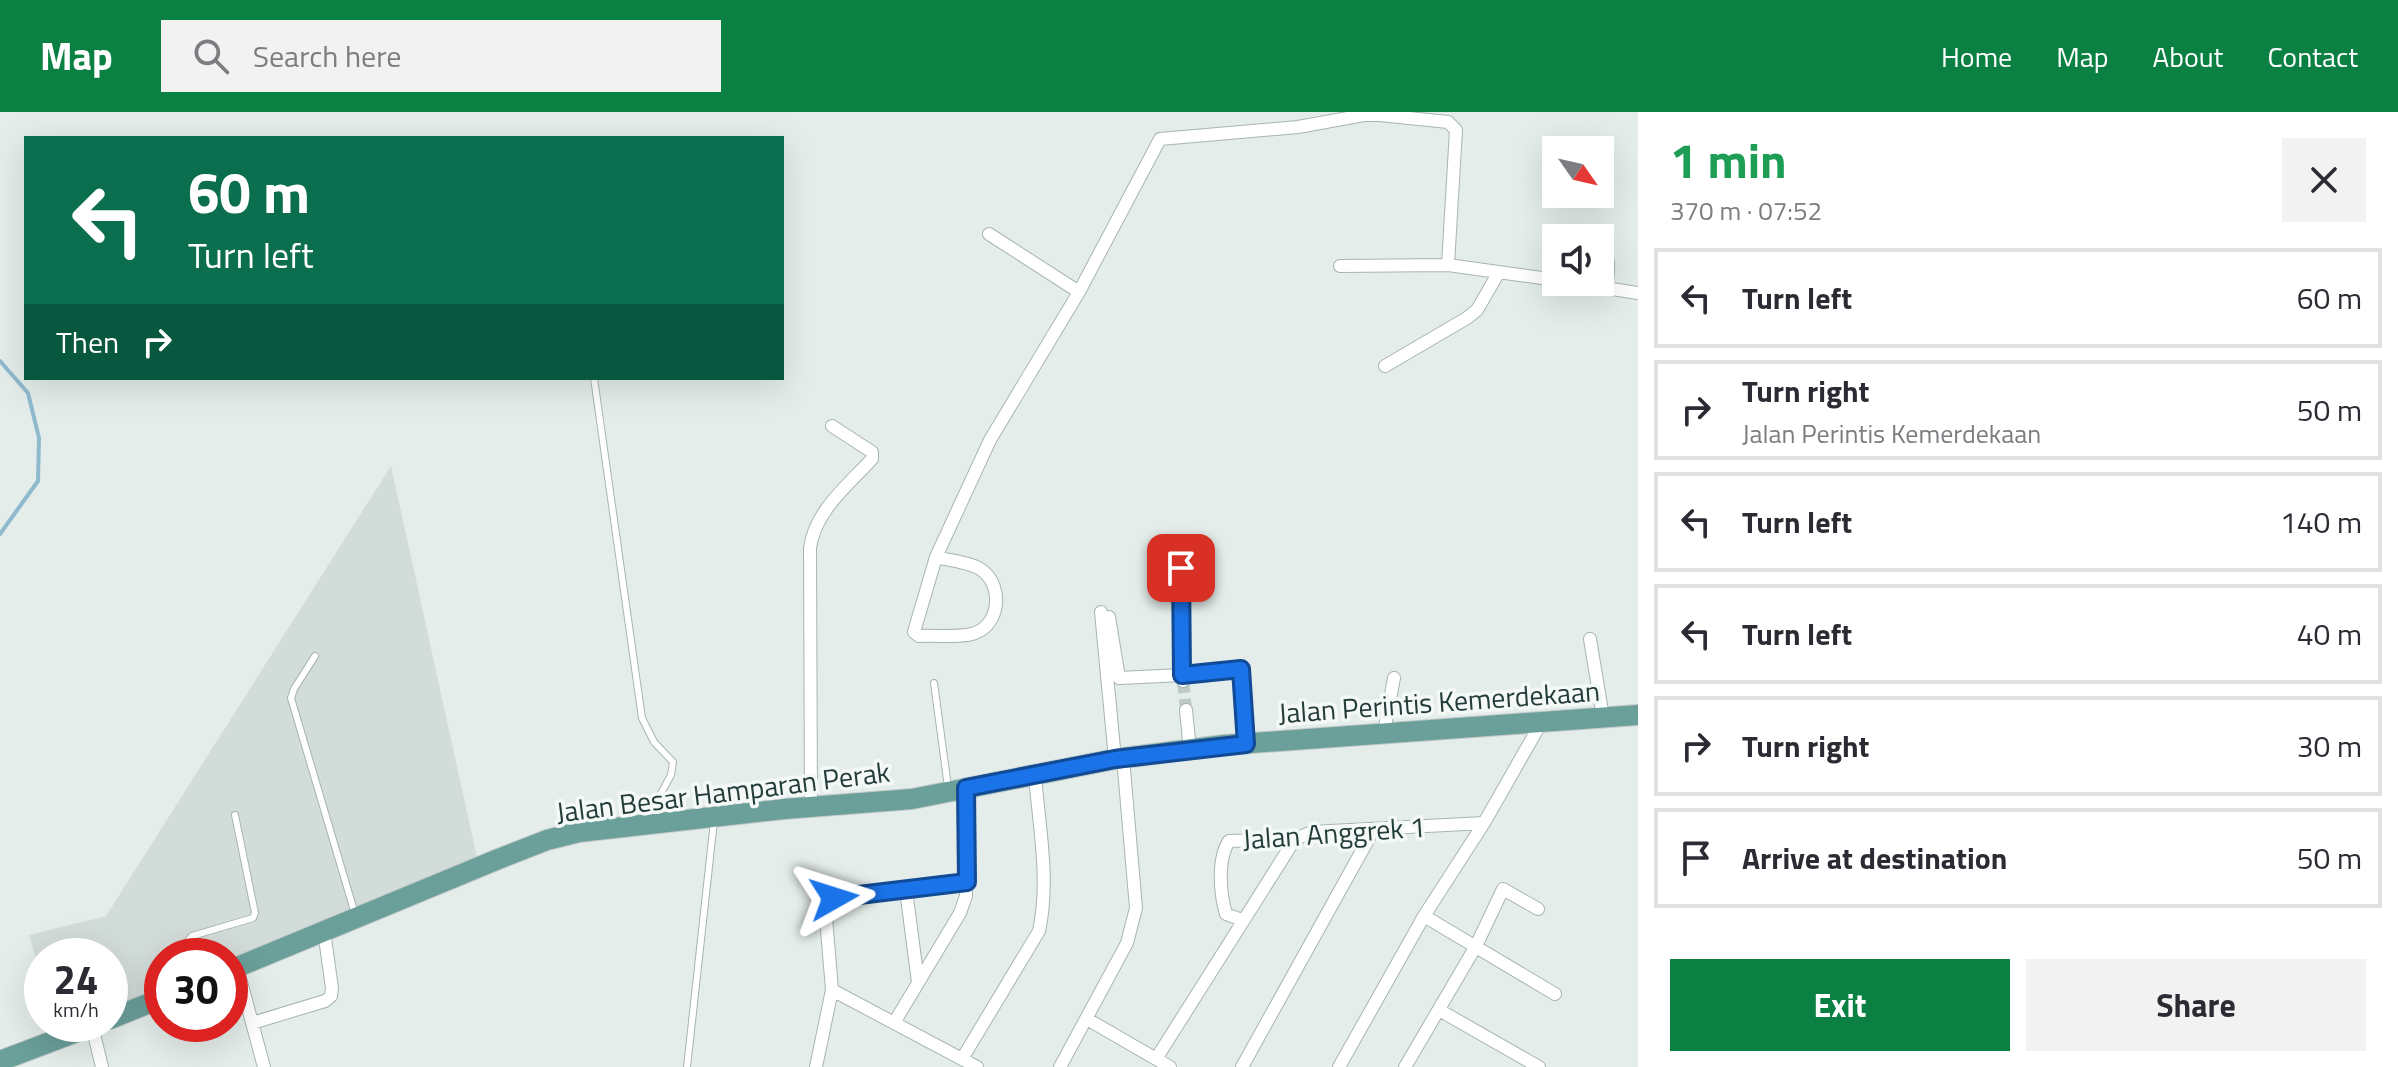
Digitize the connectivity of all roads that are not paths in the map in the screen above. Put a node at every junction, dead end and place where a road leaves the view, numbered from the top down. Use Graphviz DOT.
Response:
graph roads {
  1 [pos="1301,112"];
  2 [pos="1298,127"];
  3 [pos="989,234"];
  4 [pos="1451,265"];
  5 [pos="1340,266"];
  6 [pos="1496,272"];
  7 [pos="1542,278"];
  8 [pos="1614,288"];
  9 [pos="1079,292"];
  10 [pos="1638,293"];
  11 [pos="1385,366"];
  12 [pos="594,380"];
  13 [pos="832,426"];
  14 [pos="1181,541"];
  15 [pos="936,557"];
  16 [pos="1590,639"];
  17 [pos="315,656"];
  18 [pos="1182,678"];
  19 [pos="1394,678"];
  20 [pos="934,683"];
  21 [pos="1186,710"];
  22 [pos="1638,715"];
  23 [pos="1603,717"];
  24 [pos="1541,723"];
  25 [pos="1384,732"];
  26 [pos="1246,744"];
  27 [pos="1190,750"];
  28 [pos="1119,759"];
  29 [pos="1035,776"];
  30 [pos="957,789"];
  31 [pos="912,799"];
  32 [pos="811,807"];
  33 [pos="235,815"];
  34 [pos="714,817"];
  35 [pos="1484,823"];
  36 [pos="644,824"];
  37 [pos="1374,829"];
  38 [pos="1295,839"];
  39 [pos="967,882"];
  40 [pos="906,890"];
  41 [pos="1538,909"];
  42 [pos="1424,916"];
  43 [pos="356,918"];
  44 [pos="1242,920"];
  45 [pos="324,931"];
  46 [pos="190,938"];
  47 [pos="1476,946"];
  48 [pos="248,962"];
  49 [pos="918,982"];
  50 [pos="832,990"];
  51 [pos="1555,994"];
  52 [pos="1439,1010"];
  53 [pos="248,1011"];
  54 [pos="1087,1019"];
  55 [pos="252,1023"];
  56 [pos="894,1023"];
  57 [pos="50,1042"];
  58 [pos="101,1042"];
  59 [pos="962,1059"];
  60 [pos="1156,1059"];
  61 [pos="0,1061"];
  62 [pos="102,1067"];
  63 [pos="264,1067"];
  64 [pos="687,1067"];
  65 [pos="816,1067"];
  66 [pos="977,1067"];
  67 [pos="1060,1067"];
  68 [pos="1170,1067"];
  69 [pos="1242,1067"];
  70 [pos="1339,1067"];
  71 [pos="1405,1067"];
  72 [pos="1539,1067"];
  1 -- 2 [label="street"];
  2 -- 4 [label="street"];
  2 -- 9 [label="street"];
  3 -- 9 [label="street"];
  4 -- 5 [label="street"];
  4 -- 6 [label="street"];
  6 -- 7 [label="street"];
  6 -- 11 [label="street"];
  8 -- 10 [label="street"];
  9 -- 15 [label="street"];
  12 -- 36 [label="lane"];
  13 -- 32 [label="street"];
  14 -- 18 [label="street"];
  15 -- 15 [label="street"];
  16 -- 23 [label="street"];
  17 -- 43 [label="lane"];
  18 -- 26 [label="street"];
  18 -- 28 [label="street"];
  19 -- 25 [label="street"];
  20 -- 30 [label="lane"];
  21 -- 27 [label="street"];
  22 -- 23 [label="main road, Jalan Perintis Kemerdekaan"];
  23 -- 24 [label="main road, Jalan Perintis Kemerdekaan"];
  24 -- 25 [label="main road, Jalan Perintis Kemerdekaan"];
  24 -- 35 [label="street"];
  25 -- 26 [label="main road, Jalan Perintis Kemerdekaan"];
  26 -- 27 [label="main road, Jalan Perintis Kemerdekaan"];
  27 -- 28 [label="main road, Jalan Perintis Kemerdekaan"];
  28 -- 29 [label="main road, Jalan Perintis Kemerdekaan"];
  28 -- 54 [label="street"];
  29 -- 30 [label="main road, Jalan Perintis Kemerdekaan"];
  29 -- 59 [label="street"];
  30 -- 31 [label="main road, Jalan Perintis Kemerdekaan"];
  30 -- 39 [label="street"];
  31 -- 32 [label="main road, Jalan Besar Hamparan Perak"];
  32 -- 34 [label="main road, Jalan Besar Hamparan Perak"];
  33 -- 46 [label="lane"];
  34 -- 36 [label="main road, Jalan Besar Hamparan Perak"];
  34 -- 64 [label="lane"];
  35 -- 37 [label="street, Jalan Anggrek 1"];
  35 -- 42 [label="street"];
  36 -- 43 [label="main road, Jalan Besar Hamparan Perak"];
  37 -- 38 [label="street, Jalan Anggrek 1"];
  37 -- 69 [label="street"];
  38 -- 44 [label="street"];
  38 -- 44 [label="street, Jalan Anggrek 1"];
  39 -- 40 [label="street"];
  39 -- 49 [label="street"];
  40 -- 49 [label="street"];
  40 -- 50 [label="street"];
  41 -- 47 [label="street"];
  42 -- 47 [label="street"];
  42 -- 70 [label="street"];
  43 -- 45 [label="main road, Jalan Besar Hamparan Perak"];
  44 -- 60 [label="street"];
  45 -- 48 [label="main road, Jalan Besar Hamparan Perak"];
  45 -- 55 [label="street"];
  47 -- 51 [label="street"];
  47 -- 52 [label="street"];
  49 -- 56 [label="street"];
  50 -- 56 [label="street"];
  50 -- 65 [label="street"];
  52 -- 71 [label="street"];
  52 -- 72 [label="street"];
  53 -- 55 [label="street"];
  54 -- 60 [label="street"];
  54 -- 67 [label="street"];
  55 -- 63 [label="street"];
  56 -- 59 [label="street"];
  57 -- 61 [label="main road"];
  58 -- 62 [label="street"];
  59 -- 66 [label="street"];
  60 -- 68 [label="street"];
}
